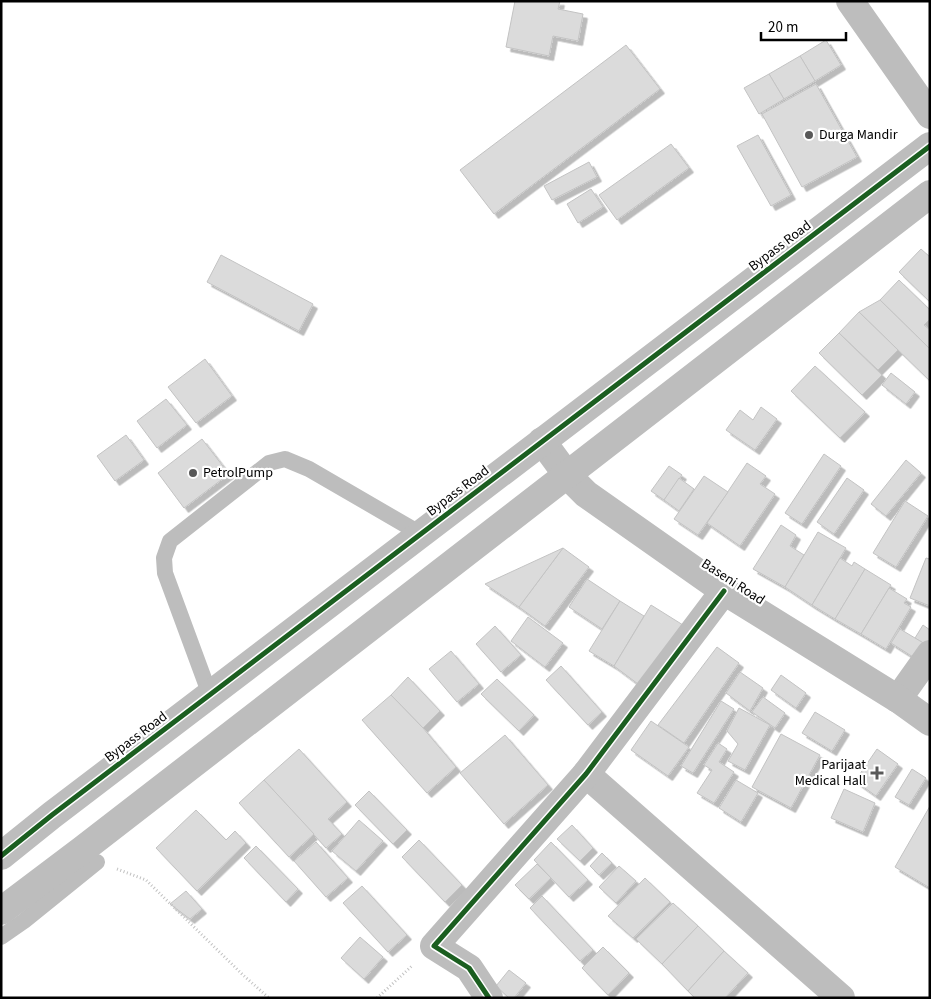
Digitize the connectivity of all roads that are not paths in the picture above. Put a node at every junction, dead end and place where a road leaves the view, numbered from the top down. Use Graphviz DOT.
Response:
graph roads {
  1 [pos="850,1"];
  2 [pos="930,115"];
  3 [pos="930,146"];
  4 [pos="930,194"];
  5 [pos="542,442"];
  6 [pos="567,475"];
  7 [pos="421,534"];
  8 [pos="724,591"];
  9 [pos="930,654"];
  10 [pos="210,695"];
  11 [pos="898,699"];
  12 [pos="930,722"];
  13 [pos="586,774"];
  14 [pos="1,856"];
  15 [pos="98,862"];
  16 [pos="1,911"];
  17 [pos="1,937"];
  18 [pos="489,998"];
  19 [pos="841,998"];
  1 -- 2 [label="main road"];
  3 -- 5 [label="main road, Bypass Road"];
  4 -- 6 [label="main road"];
  5 -- 6 [label="main road, Baseni Road"];
  5 -- 7 [label="main road, Bypass Road"];
  6 -- 8 [label="main road, Baseni Road"];
  6 -- 16 [label="main road"];
  7 -- 10 [label="main road, Bypass Road"];
  7 -- 10 [label="lane"];
  8 -- 11 [label="main road, Baseni Road"];
  8 -- 13 [label="main road"];
  9 -- 11 [label="main road"];
  10 -- 14 [label="main road, Bypass Road"];
  11 -- 12 [label="main road, Baseni Road"];
  13 -- 18 [label="main road"];
  13 -- 19 [label="main road"];
  15 -- 17 [label="lane"];
}
